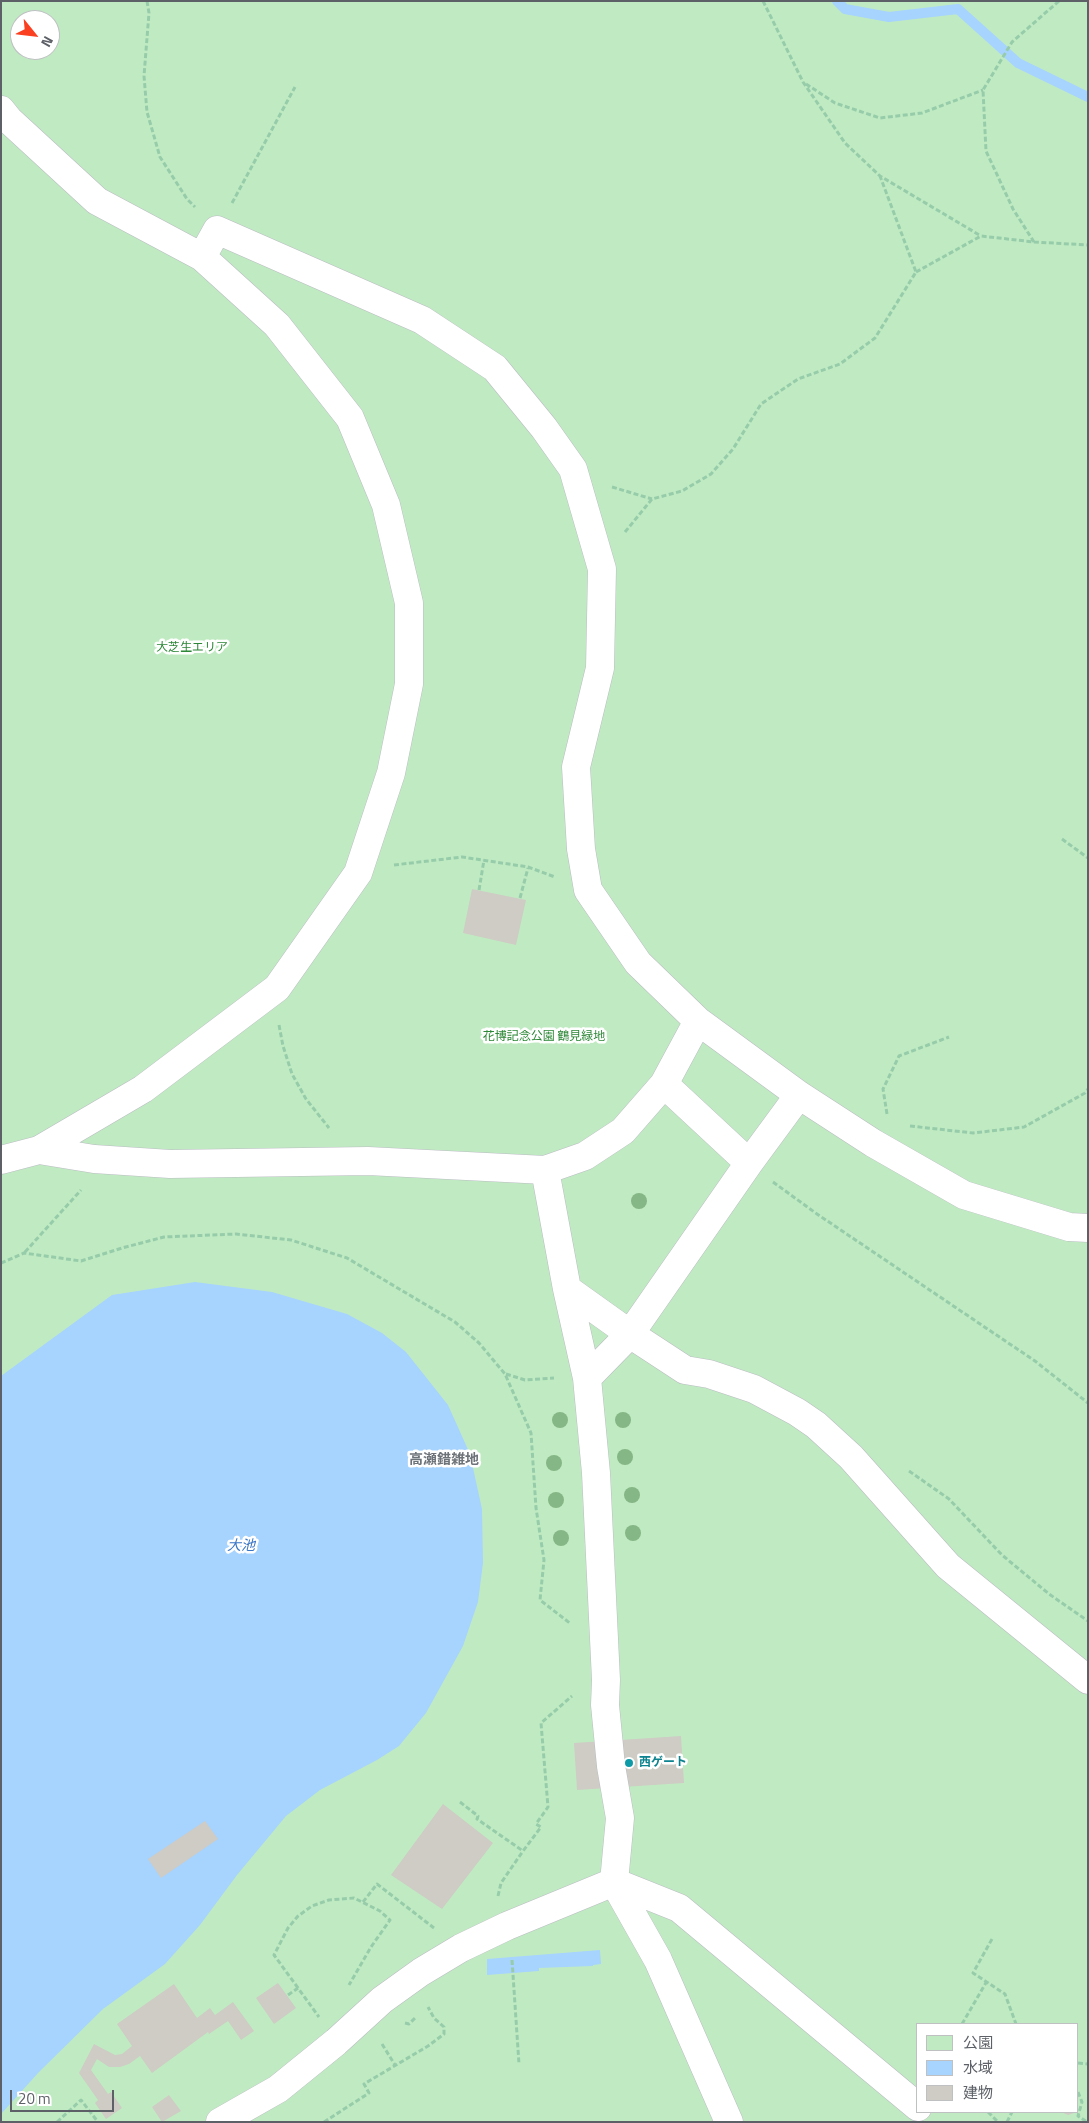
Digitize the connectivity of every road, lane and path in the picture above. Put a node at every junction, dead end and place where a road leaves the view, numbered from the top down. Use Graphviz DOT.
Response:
graph roads {
  1 [pos="147,1"];
  2 [pos="763,1"];
  3 [pos="1059,1"];
  4 [pos="803,82"];
  5 [pos="296,87"];
  6 [pos="983,90"];
  7 [pos="1,110"];
  8 [pos="880,176"];
  9 [pos="217,230"];
  10 [pos="981,236"];
  11 [pos="1034,242"];
  12 [pos="1088,245"];
  13 [pos="202,257"];
  14 [pos="916,272"];
  15 [pos="602,569"];
  16 [pos="1062,839"];
  17 [pos="1088,858"];
  18 [pos="484,860"];
  19 [pos="528,867"];
  20 [pos="358,873"];
  21 [pos="479,890"];
  22 [pos="588,890"];
  23 [pos="520,898"];
  24 [pos="277,988"];
  25 [pos="698,1021"];
  26 [pos="948,1037"];
  27 [pos="664,1084"];
  28 [pos="1088,1089"];
  29 [pos="799,1095"];
  30 [pos="888,1123"];
  31 [pos="907,1125"];
  32 [pos="330,1130"];
  33 [pos="39,1150"];
  34 [pos="94,1159"];
  35 [pos="1,1160"];
  36 [pos="749,1163"];
  37 [pos="545,1170"];
  38 [pos="1088,1228"];
  39 [pos="24,1253"];
  40 [pos="1,1263"];
  41 [pos="567,1289"];
  42 [pos="630,1334"];
  43 [pos="506,1374"];
  44 [pos="587,1378"];
  45 [pos="1088,1403"];
  46 [pos="867,1475"];
  47 [pos="1088,1621"];
  48 [pos="603,1649"];
  49 [pos="606,1680"];
  50 [pos="1088,1680"];
  51 [pos="460,1802"];
  52 [pos="614,1882"];
  53 [pos="363,1902"];
  54 [pos="992,1939"];
  55 [pos="461,1948"];
  56 [pos="512,1959"];
  57 [pos="987,1981"];
  58 [pos="298,1988"];
  59 [pos="288,1995"];
  60 [pos="382,2000"];
  61 [pos="423,2007"];
  62 [pos="417,2014"];
  63 [pos="320,2019"];
  64 [pos="358,2021"];
  65 [pos="963,2023"];
  66 [pos="1016,2023"];
  67 [pos="519,2064"];
  68 [pos="1079,2094"];
  69 [pos="916,2105"];
  70 [pos="1079,2112"];
  71 [pos="925,2113"];
  72 [pos="989,2113"];
  73 [pos="1079,2113"];
  74 [pos="57,2122"];
  75 [pos="98,2122"];
  76 [pos="220,2122"];
  77 [pos="324,2122"];
  78 [pos="729,2122"];
  79 [pos="936,2122"];
  80 [pos="998,2122"];
  81 [pos="1087,2122"];
  1 -- 9 [label="path"];
  2 -- 4 [label="path"];
  3 -- 6 [label="path"];
  4 -- 6 [label="path"];
  4 -- 8 [label="path"];
  5 -- 9 [label="path"];
  6 -- 11 [label="path"];
  7 -- 13 [label="street"];
  8 -- 10 [label="path"];
  8 -- 14 [label="path"];
  9 -- 13 [label="street"];
  9 -- 15 [label="street"];
  10 -- 11 [label="path"];
  10 -- 14 [label="path"];
  11 -- 12 [label="path"];
  13 -- 20 [label="street"];
  14 -- 15 [label="path"];
  15 -- 22 [label="street"];
  16 -- 17 [label="path"];
  18 -- 19 [label="path"];
  18 -- 20 [label="path"];
  18 -- 21 [label="path"];
  19 -- 22 [label="path"];
  19 -- 23 [label="path"];
  20 -- 24 [label="street"];
  22 -- 25 [label="street"];
  24 -- 32 [label="path"];
  24 -- 33 [label="street"];
  25 -- 27 [label="street"];
  25 -- 29 [label="street"];
  26 -- 30 [label="path"];
  27 -- 36 [label="street"];
  27 -- 37 [label="street"];
  28 -- 31 [label="path"];
  29 -- 36 [label="street"];
  29 -- 38 [label="street"];
  33 -- 34 [label="street"];
  33 -- 35 [label="street"];
  34 -- 37 [label="street"];
  34 -- 39 [label="path"];
  36 -- 42 [label="street"];
  36 -- 45 [label="path"];
  37 -- 41 [label="street"];
  39 -- 40 [label="path"];
  39 -- 43 [label="path"];
  41 -- 42 [label="street"];
  41 -- 44 [label="street"];
  42 -- 44 [label="street"];
  42 -- 46 [label="street"];
  43 -- 44 [label="path"];
  43 -- 48 [label="path"];
  44 -- 48 [label="street"];
  46 -- 47 [label="path"];
  46 -- 50 [label="street"];
  48 -- 49 [label="street"];
  49 -- 51 [label="path"];
  49 -- 52 [label="street"];
  52 -- 55 [label="street"];
  52 -- 69 [label="street"];
  52 -- 78 [label="street"];
  53 -- 55 [label="path"];
  53 -- 58 [label="path"];
  53 -- 64 [label="path"];
  54 -- 57 [label="path"];
  55 -- 60 [label="street"];
  56 -- 67 [label="path"];
  57 -- 65 [label="path"];
  57 -- 66 [label="path"];
  58 -- 59 [label="path"];
  58 -- 63 [label="path"];
  60 -- 62 [label="path"];
  60 -- 64 [label="street"];
  61 -- 77 [label="path"];
  64 -- 76 [label="street"];
  68 -- 70 [label="path"];
  71 -- 79 [label="street"];
  72 -- 80 [label="path"];
  73 -- 81 [label="path"];
  74 -- 75 [label="path"];
}
